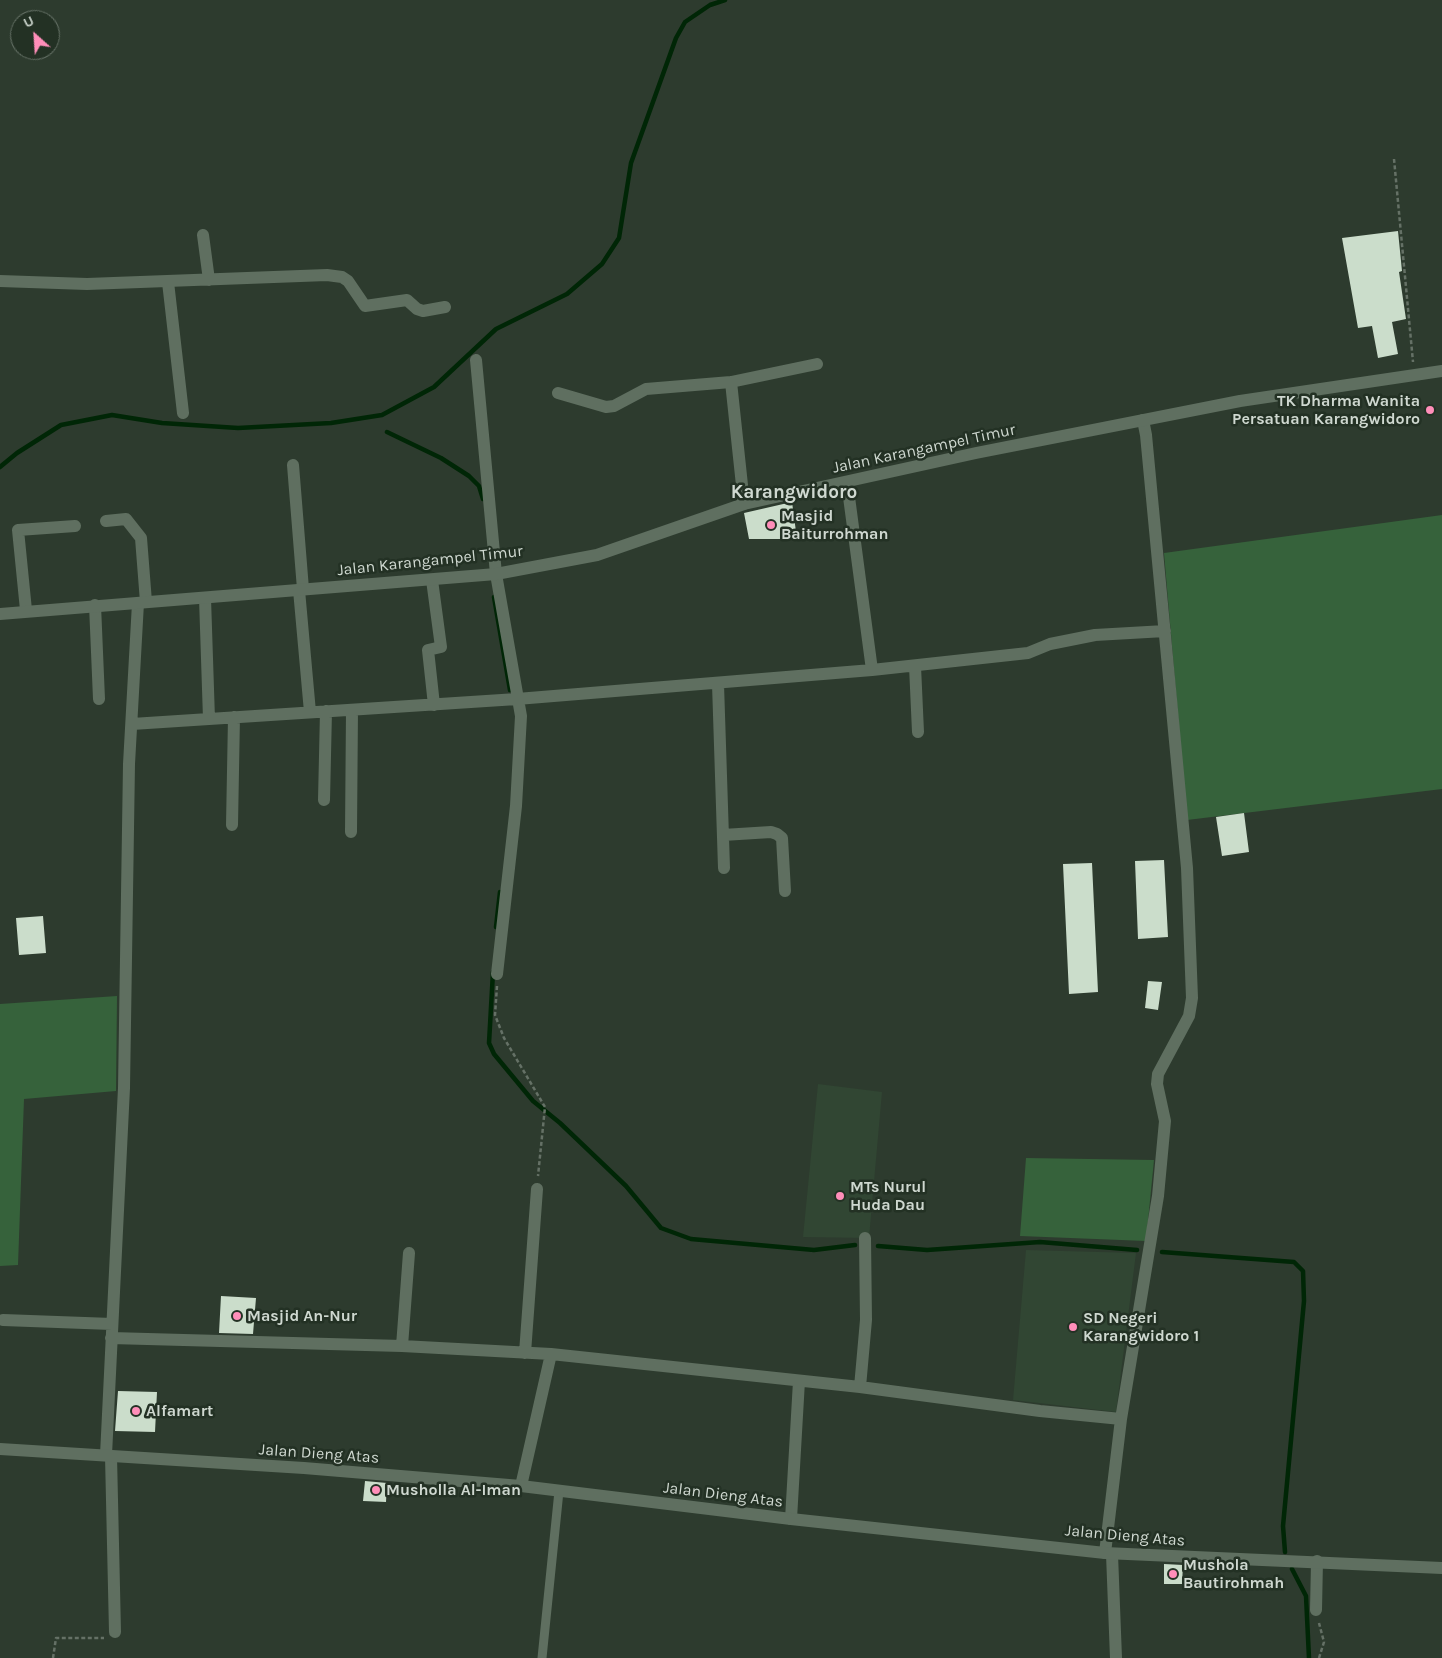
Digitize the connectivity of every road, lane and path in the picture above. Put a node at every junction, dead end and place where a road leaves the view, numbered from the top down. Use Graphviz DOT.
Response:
graph roads {
  1 [pos="1394,159"];
  2 [pos="203,235"];
  3 [pos="210,280"];
  4 [pos="0,281"];
  5 [pos="168,282"];
  6 [pos="445,307"];
  7 [pos="476,360"];
  8 [pos="818,364"];
  9 [pos="1442,371"];
  10 [pos="1414,376"];
  11 [pos="731,382"];
  12 [pos="558,393"];
  13 [pos="183,413"];
  14 [pos="1143,420"];
  15 [pos="292,465"];
  16 [pos="847,482"];
  17 [pos="744,504"];
  18 [pos="106,521"];
  19 [pos="75,526"];
  20 [pos="496,574"];
  21 [pos="432,580"];
  22 [pos="301,590"];
  23 [pos="205,598"];
  24 [pos="142,603"];
  25 [pos="95,605"];
  26 [pos="26,610"];
  27 [pos="0,614"];
  28 [pos="1165,630"];
  29 [pos="915,666"];
  30 [pos="872,670"];
  31 [pos="718,684"];
  32 [pos="99,699"];
  33 [pos="517,699"];
  34 [pos="434,705"];
  35 [pos="352,710"];
  36 [pos="326,711"];
  37 [pos="310,712"];
  38 [pos="234,717"];
  39 [pos="209,719"];
  40 [pos="132,724"];
  41 [pos="918,732"];
  42 [pos="324,800"];
  43 [pos="232,825"];
  44 [pos="351,832"];
  45 [pos="724,835"];
  46 [pos="724,868"];
  47 [pos="785,891"];
  48 [pos="498,974"];
  49 [pos="537,1189"];
  50 [pos="865,1238"];
  51 [pos="408,1253"];
  52 [pos="3,1320"];
  53 [pos="112,1324"];
  54 [pos="112,1338"];
  55 [pos="402,1346"];
  56 [pos="525,1354"];
  57 [pos="551,1354"];
  58 [pos="800,1381"];
  59 [pos="860,1387"];
  60 [pos="1121,1419"];
  61 [pos="0,1449"];
  62 [pos="109,1456"];
  63 [pos="521,1486"];
  64 [pos="559,1491"];
  65 [pos="791,1519"];
  66 [pos="1108,1554"];
  67 [pos="1317,1561"];
  68 [pos="1442,1568"];
  69 [pos="1316,1610"];
  70 [pos="115,1632"];
  71 [pos="53,1658"];
  72 [pos="542,1658"];
  73 [pos="1116,1658"];
  74 [pos="1319,1658"];
  1 -- 10 [label="path"];
  2 -- 3 [label="street"];
  3 -- 5 [label="street"];
  3 -- 6 [label="street"];
  4 -- 5 [label="street"];
  5 -- 13 [label="street"];
  7 -- 20 [label="street"];
  8 -- 11 [label="street"];
  9 -- 10 [label="street, Jalan Karangampel Timur"];
  10 -- 14 [label="street, Jalan Karangampel Timur"];
  11 -- 12 [label="street"];
  11 -- 17 [label="street"];
  14 -- 16 [label="street, Jalan Karangampel Timur"];
  14 -- 28 [label="street"];
  15 -- 22 [label="street"];
  16 -- 17 [label="street, Jalan Karangampel Timur"];
  16 -- 30 [label="street"];
  17 -- 20 [label="street, Jalan Karangampel Timur"];
  18 -- 24 [label="street"];
  19 -- 26 [label="street"];
  20 -- 21 [label="street, Jalan Karangampel Timur"];
  20 -- 33 [label="street"];
  21 -- 22 [label="street, Jalan Karangampel Timur"];
  21 -- 34 [label="street"];
  22 -- 23 [label="street, Jalan Karangampel Timur"];
  22 -- 37 [label="street"];
  23 -- 24 [label="street, Jalan Karangampel Timur"];
  23 -- 39 [label="street"];
  24 -- 25 [label="street, Jalan Karangampel Timur"];
  24 -- 40 [label="street"];
  25 -- 26 [label="street, Jalan Karangampel Timur"];
  25 -- 32 [label="street"];
  26 -- 27 [label="street, Jalan Karangampel Timur"];
  28 -- 29 [label="street"];
  28 -- 60 [label="street"];
  29 -- 30 [label="street"];
  29 -- 41 [label="street"];
  30 -- 31 [label="street"];
  31 -- 33 [label="street"];
  31 -- 45 [label="street"];
  33 -- 34 [label="street"];
  33 -- 48 [label="street"];
  34 -- 35 [label="street"];
  35 -- 36 [label="street"];
  35 -- 44 [label="street"];
  36 -- 37 [label="street"];
  36 -- 42 [label="street"];
  37 -- 38 [label="street"];
  38 -- 39 [label="street"];
  38 -- 43 [label="street"];
  39 -- 40 [label="street"];
  40 -- 53 [label="street"];
  45 -- 46 [label="street"];
  45 -- 47 [label="street"];
  48 -- 49 [label="path"];
  49 -- 56 [label="street"];
  50 -- 59 [label="street"];
  51 -- 55 [label="street"];
  52 -- 53 [label="street"];
  53 -- 54 [label="street"];
  54 -- 55 [label="street"];
  54 -- 62 [label="street"];
  55 -- 56 [label="street"];
  56 -- 57 [label="street"];
  57 -- 58 [label="street"];
  57 -- 63 [label="street"];
  58 -- 59 [label="street"];
  58 -- 65 [label="street"];
  59 -- 60 [label="street"];
  60 -- 66 [label="street"];
  61 -- 62 [label="street, Jalan Dieng Atas"];
  62 -- 63 [label="street, Jalan Dieng Atas"];
  62 -- 70 [label="street"];
  63 -- 64 [label="street, Jalan Dieng Atas"];
  64 -- 65 [label="street, Jalan Dieng Atas"];
  64 -- 72 [label="lane"];
  65 -- 66 [label="street, Jalan Dieng Atas"];
  66 -- 67 [label="street, Jalan Dieng Atas"];
  66 -- 73 [label="street"];
  67 -- 68 [label="street, Jalan Dieng Atas"];
  67 -- 69 [label="street"];
  69 -- 74 [label="path"];
  70 -- 71 [label="path"];
}
